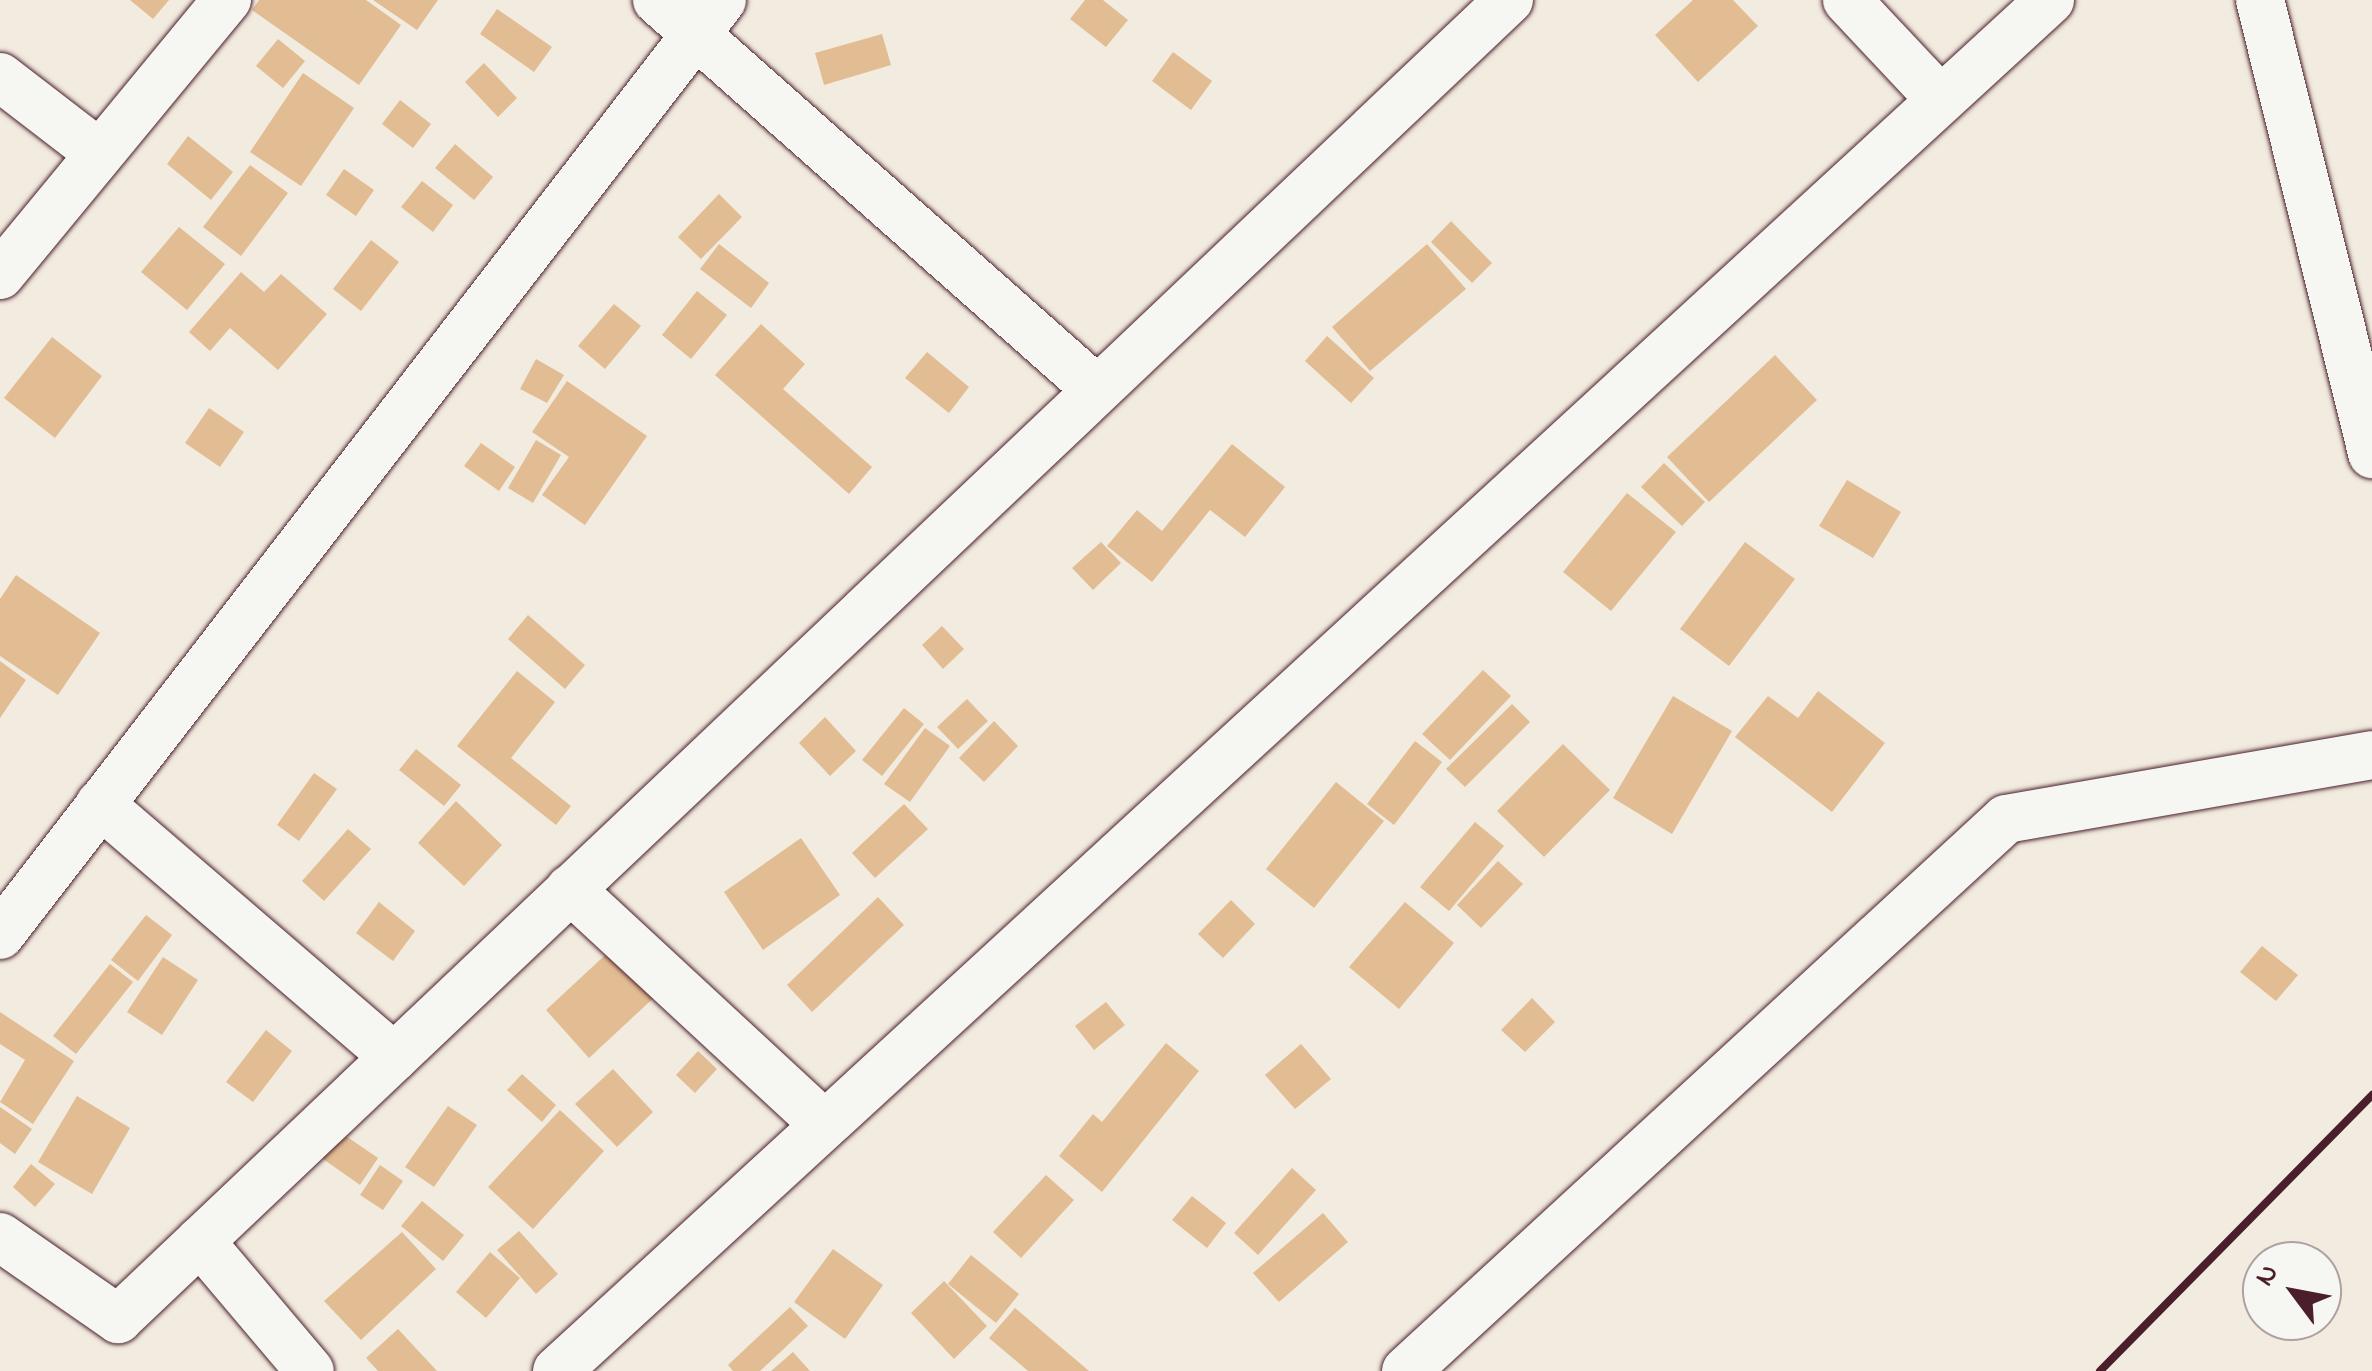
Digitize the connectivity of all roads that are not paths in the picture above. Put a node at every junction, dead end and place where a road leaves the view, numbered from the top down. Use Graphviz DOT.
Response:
graph roads {
  1 [pos="226,0"];
  2 [pos="656,0"];
  3 [pos="1509,0"];
  4 [pos="1847,0"];
  5 [pos="2050,0"];
  6 [pos="2260,0"];
  7 [pos="709,16"];
  8 [pos="0,77"];
  9 [pos="1937,96"];
  10 [pos="96,151"];
  11 [pos="0,274"];
  12 [pos="1096,389"];
  13 [pos="2372,454"];
  14 [pos="2372,756"];
  15 [pos="100,804"];
  16 [pos="570,889"];
  17 [pos="0,934"];
  18 [pos="394,1057"];
  19 [pos="824,1124"];
  20 [pos="0,1238"];
  21 [pos="200,1241"];
  22 [pos="310,1371"];
  23 [pos="557,1371"];
  24 [pos="1406,1371"];
  1 -- 10 [label="street"];
  2 -- 7 [label="street"];
  3 -- 12 [label="street"];
  4 -- 9 [label="street"];
  5 -- 9 [label="street"];
  6 -- 13 [label="street"];
  7 -- 12 [label="street"];
  7 -- 15 [label="street"];
  8 -- 10 [label="street"];
  9 -- 19 [label="street"];
  10 -- 11 [label="street"];
  12 -- 16 [label="street"];
  14 -- 24 [label="street"];
  15 -- 17 [label="street"];
  15 -- 18 [label="street"];
  16 -- 18 [label="street"];
  16 -- 19 [label="street"];
  18 -- 21 [label="street"];
  19 -- 23 [label="street"];
  20 -- 21 [label="street"];
  21 -- 22 [label="street"];
}
